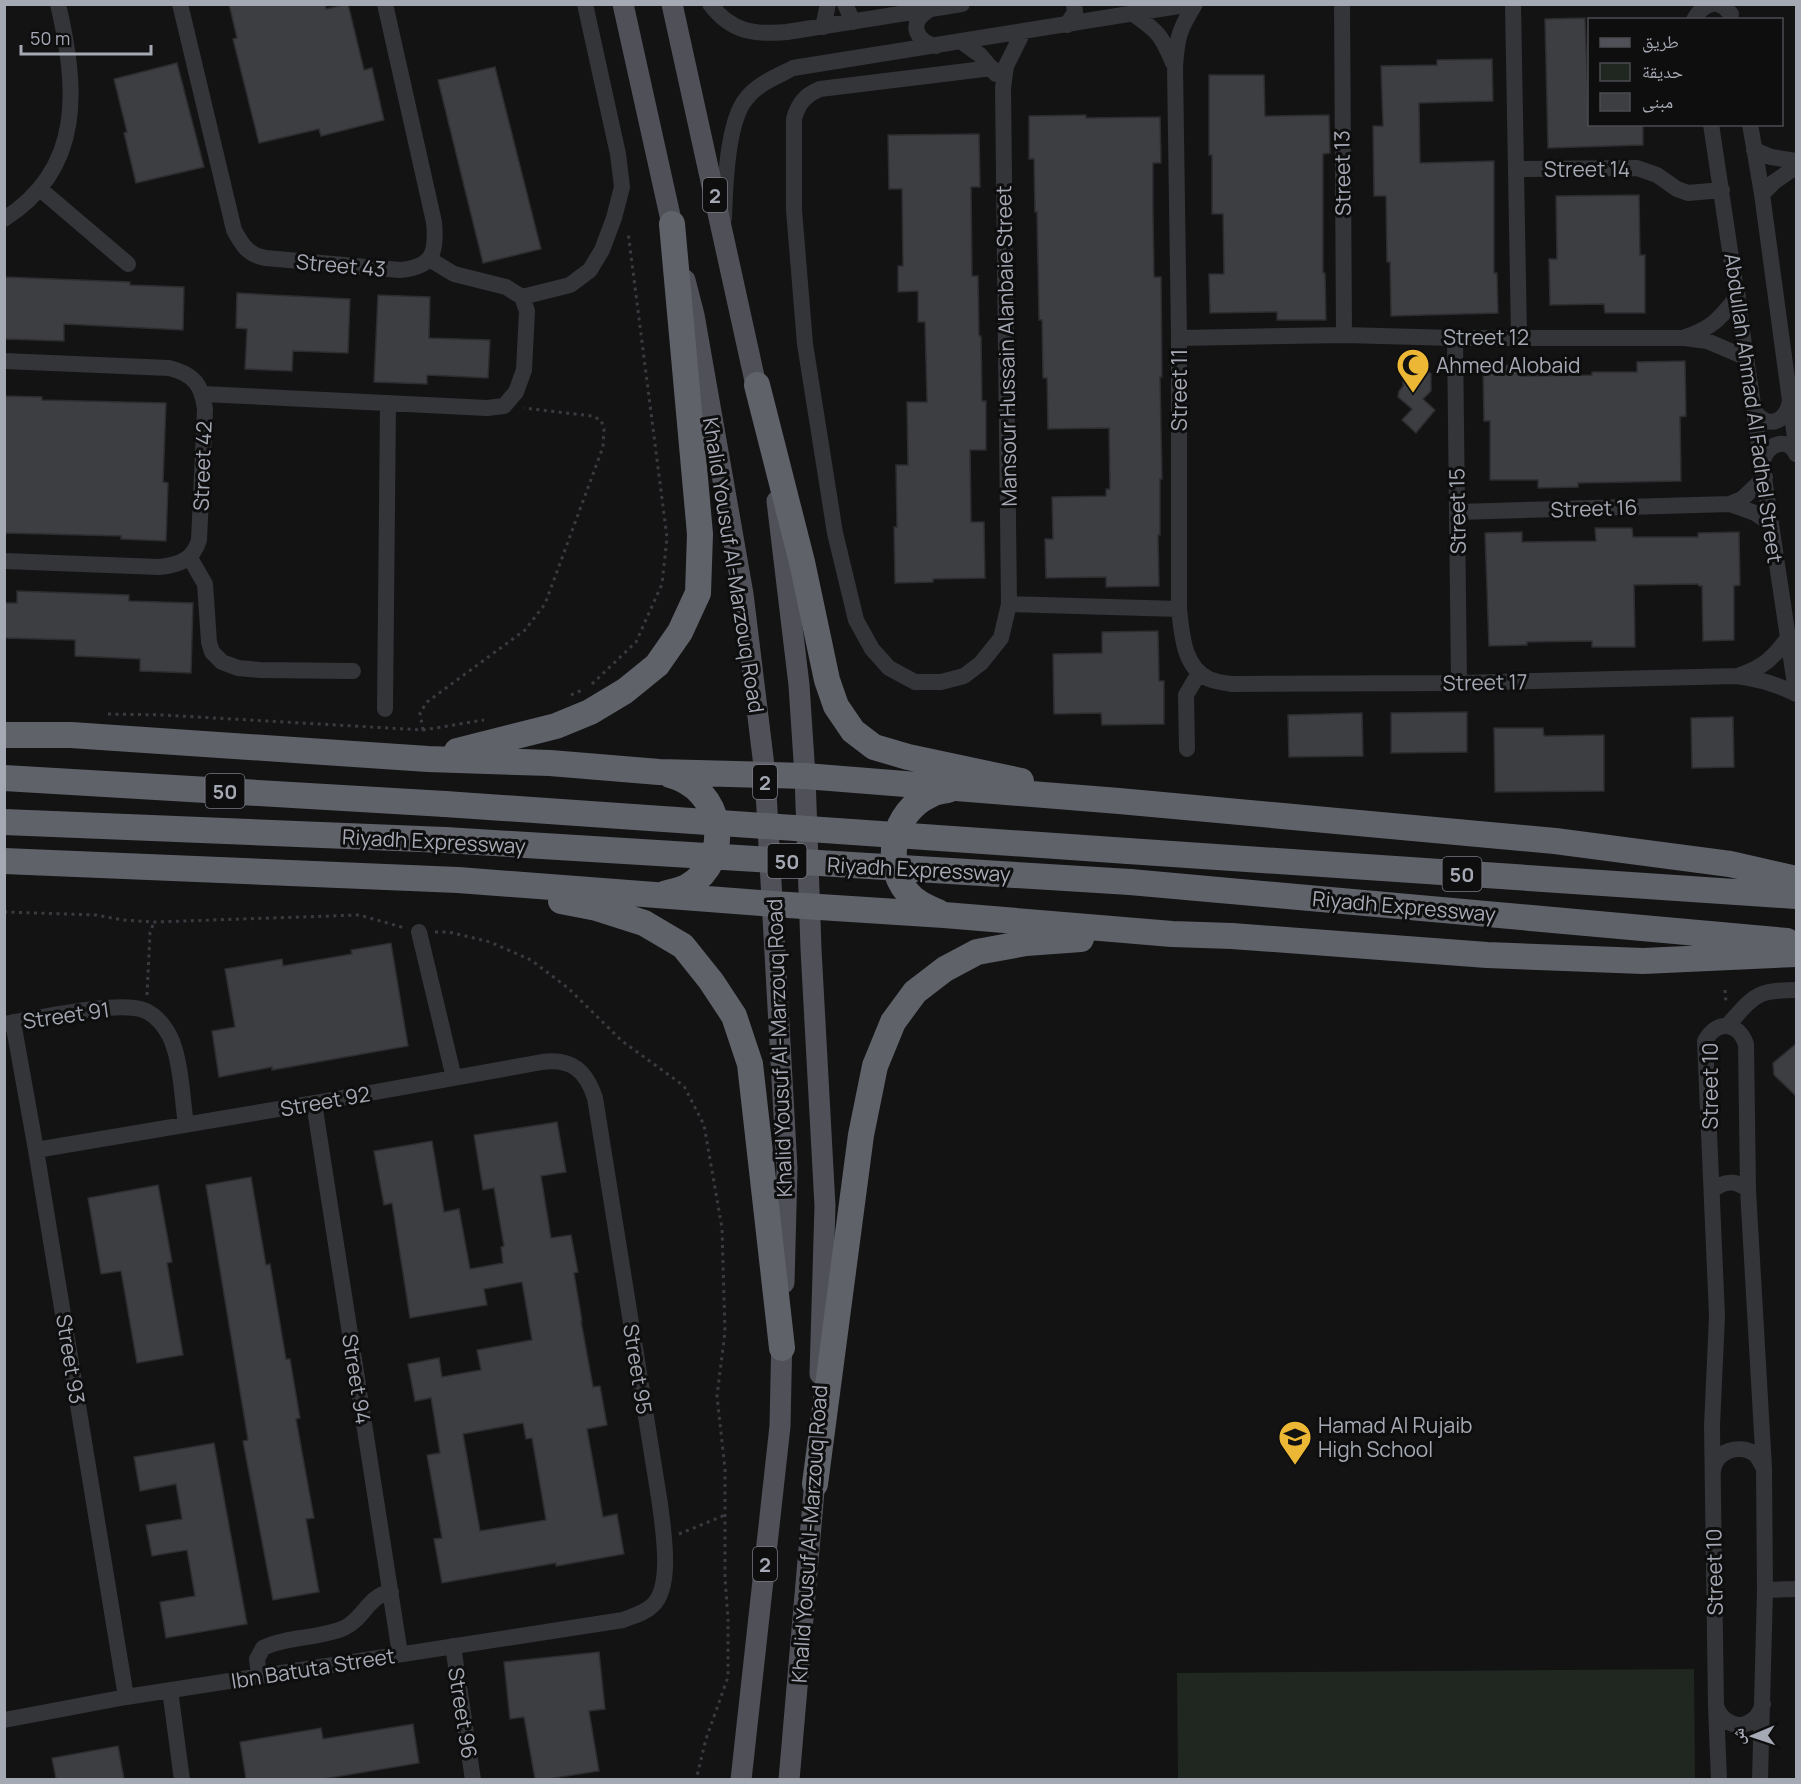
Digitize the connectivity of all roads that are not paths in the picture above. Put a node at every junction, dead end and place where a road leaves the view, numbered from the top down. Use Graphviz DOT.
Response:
graph roads {
  1 [pos="58,4"];
  2 [pos="180,4"];
  3 [pos="385,4"];
  4 [pos="585,4"];
  5 [pos="623,4"];
  6 [pos="672,4"];
  7 [pos="710,4"];
  8 [pos="828,4"];
  9 [pos="844,4"];
  10 [pos="962,4"];
  11 [pos="1074,4"];
  12 [pos="1100,4"];
  13 [pos="1193,4"];
  14 [pos="1513,4"];
  15 [pos="1715,4"];
  16 [pos="1340,7"];
  17 [pos="929,10"];
  18 [pos="1732,13"];
  19 [pos="1125,16"];
  20 [pos="1695,18"];
  21 [pos="853,22"];
  22 [pos="1067,25"];
  23 [pos="822,27"];
  24 [pos="1023,32"];
  25 [pos="963,42"];
  26 [pos="936,46"];
  27 [pos="1175,67"];
  28 [pos="992,68"];
  29 [pos="1002,88"];
  30 [pos="1711,126"];
  31 [pos="1750,126"];
  32 [pos="1754,150"];
  33 [pos="1797,161"];
  34 [pos="1797,167"];
  35 [pos="1517,169"];
  36 [pos="40,189"];
  37 [pos="1722,190"];
  38 [pos="1762,194"];
  39 [pos="4,219"];
  40 [pos="672,224"];
  41 [pos="723,231"];
  42 [pos="429,259"];
  43 [pos="128,264"];
  44 [pos="1738,296"];
  45 [pos="522,297"];
  46 [pos="1779,323"];
  47 [pos="1797,332"];
  48 [pos="1344,335"];
  49 [pos="1519,337"];
  50 [pos="1179,338"];
  51 [pos="1455,338"];
  52 [pos="1685,338"];
  53 [pos="1747,358"];
  54 [pos="4,361"];
  55 [pos="1792,370"];
  56 [pos="757,385"];
  57 [pos="203,394"];
  58 [pos="1790,401"];
  59 [pos="388,403"];
  60 [pos="1755,412"];
  61 [pos="1797,445"];
  62 [pos="1797,454"];
  63 [pos="1764,471"];
  64 [pos="1730,504"];
  65 [pos="1457,513"];
  66 [pos="1772,524"];
  67 [pos="190,558"];
  68 [pos="4,561"];
  69 [pos="1009,604"];
  70 [pos="1179,609"];
  71 [pos="1788,638"];
  72 [pos="353,671"];
  73 [pos="1199,673"];
  74 [pos="1737,676"];
  75 [pos="1459,683"];
  76 [pos="1797,693"];
  77 [pos="385,709"];
  78 [pos="4,735"];
  79 [pos="1187,749"];
  80 [pos="428,759"];
  81 [pos="659,772"];
  82 [pos="765,774"];
  83 [pos="805,776"];
  84 [pos="4,778"];
  85 [pos="951,789"];
  86 [pos="1119,801"];
  87 [pos="4,822"];
  88 [pos="4,861"];
  89 [pos="1797,879"];
  90 [pos="458,880"];
  91 [pos="661,895"];
  92 [pos="1797,896"];
  93 [pos="773,904"];
  94 [pos="811,906"];
  95 [pos="944,915"];
  96 [pos="419,932"];
  97 [pos="1172,934"];
  98 [pos="1797,942"];
  99 [pos="1797,954"];
  100 [pos="1797,990"];
  101 [pos="9,1023"];
  102 [pos="1727,1026"];
  103 [pos="454,1078"];
  104 [pos="595,1098"];
  105 [pos="314,1103"];
  106 [pos="186,1124"];
  107 [pos="36,1150"];
  108 [pos="1748,1190"];
  109 [pos="1712,1191"];
  110 [pos="782,1348"];
  111 [pos="1764,1468"];
  112 [pos="1712,1479"];
  113 [pos="815,1484"];
  114 [pos="1797,1589"];
  115 [pos="1765,1590"];
  116 [pos="391,1592"];
  117 [pos="623,1620"];
  118 [pos="453,1646"];
  119 [pos="400,1654"];
  120 [pos="259,1676"];
  121 [pos="170,1690"];
  122 [pos="126,1697"];
  123 [pos="1763,1704"];
  124 [pos="1716,1706"];
  125 [pos="4,1720"];
  126 [pos="182,1779"];
  127 [pos="473,1779"];
  128 [pos="741,1779"];
  129 [pos="789,1779"];
  130 [pos="1719,1779"];
  131 [pos="1761,1779"];
  1 -- 36 [label="street"];
  2 -- 42 [label="street, Street 43"];
  3 -- 42 [label="street"];
  4 -- 45 [label="street"];
  5 -- 40 [label="main road, Khalid Yousuf Al-Marzouq Road / 2"];
  6 -- 41 [label="main road, Khalid Yousuf Al-Marzouq Road / 2"];
  7 -- 23 [label="street"];
  8 -- 23 [label="street"];
  9 -- 21 [label="street"];
  10 -- 17 [label="street"];
  11 -- 22 [label="street"];
  12 -- 19 [label="street, Street 11"];
  13 -- 19 [label="street"];
  13 -- 27 [label="street, Street 11"];
  14 -- 35 [label="street, Street 14"];
  15 -- 18 [label="street"];
  15 -- 20 [label="street"];
  16 -- 48 [label="street, Street 13"];
  17 -- 21 [label="street"];
  17 -- 26 [label="street"];
  19 -- 22 [label="street"];
  19 -- 27 [label="street, Street 11"];
  21 -- 23 [label="street"];
  22 -- 24 [label="street"];
  24 -- 25 [label="street"];
  24 -- 29 [label="street, Mansour Hussain Alanbaie Street"];
  25 -- 26 [label="street"];
  25 -- 28 [label="street, Mansour Hussain Alanbaie Street"];
  26 -- 41 [label="street"];
  27 -- 50 [label="street, Street 11"];
  28 -- 29 [label="street, Mansour Hussain Alanbaie Street"];
  28 -- 69 [label="street, Mansour Hussain Alanbaie Street"];
  29 -- 69 [label="street, Mansour Hussain Alanbaie Street"];
  30 -- 37 [label="street, Abdullah Ahmad Al Fadhel Street"];
  31 -- 32 [label="street, Abdullah Ahmad Al Fadhel Street"];
  32 -- 33 [label="street"];
  32 -- 38 [label="street, Abdullah Ahmad Al Fadhel Street"];
  34 -- 38 [label="street"];
  35 -- 37 [label="street, Street 14"];
  35 -- 49 [label="street, Street 14"];
  36 -- 39 [label="street"];
  36 -- 43 [label="street"];
  37 -- 44 [label="street, Abdullah Ahmad Al Fadhel Street"];
  38 -- 46 [label="street, Abdullah Ahmad Al Fadhel Street"];
  40 -- 80 [label="highway"];
  40 -- 82 [label="main road, Khalid Yousuf Al-Marzouq Road / 2"];
  41 -- 56 [label="main road, Khalid Yousuf Al-Marzouq Road / 2"];
  42 -- 45 [label="street"];
  44 -- 52 [label="street, Street 12"];
  44 -- 53 [label="street, Abdullah Ahmad Al Fadhel Street"];
  45 -- 59 [label="street"];
  46 -- 47 [label="street"];
  46 -- 55 [label="street, Abdullah Ahmad Al Fadhel Street"];
  48 -- 50 [label="street, Street 12"];
  48 -- 51 [label="street, Street 12"];
  49 -- 51 [label="street, Street 12"];
  49 -- 52 [label="street, Street 12"];
  50 -- 70 [label="street, Street 11"];
  51 -- 65 [label="street, Street 15"];
  52 -- 53 [label="street, Street 12"];
  53 -- 60 [label="street, Abdullah Ahmad Al Fadhel Street"];
  54 -- 57 [label="street, Street 42"];
  55 -- 58 [label="street, Abdullah Ahmad Al Fadhel Street"];
  56 -- 83 [label="main road, Khalid Yousuf Al-Marzouq Road / 2"];
  56 -- 86 [label="highway"];
  57 -- 59 [label="street"];
  57 -- 67 [label="street, Street 42"];
  58 -- 60 [label="street"];
  58 -- 61 [label="street, Abdullah Ahmad Al Fadhel Street"];
  59 -- 77 [label="street"];
  60 -- 63 [label="street, Abdullah Ahmad Al Fadhel Street"];
  62 -- 63 [label="street"];
  63 -- 64 [label="street"];
  63 -- 66 [label="street, Abdullah Ahmad Al Fadhel Street"];
  64 -- 65 [label="street, Street 16"];
  64 -- 66 [label="street, Street 16"];
  65 -- 75 [label="street, Street 15"];
  66 -- 71 [label="street, Abdullah Ahmad Al Fadhel Street"];
  67 -- 68 [label="street"];
  67 -- 72 [label="street"];
  69 -- 70 [label="street"];
  70 -- 73 [label="street, Street 11"];
  71 -- 74 [label="street, Street 17"];
  71 -- 76 [label="street, Abdullah Ahmad Al Fadhel Street"];
  73 -- 75 [label="street, Street 17"];
  73 -- 79 [label="street"];
  74 -- 75 [label="street, Street 17"];
  74 -- 76 [label="street, Street 17"];
  78 -- 80 [label="highway"];
  80 -- 81 [label="highway"];
  81 -- 82 [label="highway"];
  81 -- 91 [label="highway"];
  82 -- 83 [label="highway"];
  82 -- 93 [label="main road, Khalid Yousuf Al-Marzouq Road / 2"];
  83 -- 85 [label="highway"];
  83 -- 94 [label="main road, Khalid Yousuf Al-Marzouq Road / 2"];
  84 -- 92 [label="highway, Riyadh Expressway / 50, bridge"];
  85 -- 86 [label="highway"];
  85 -- 95 [label="highway"];
  86 -- 89 [label="highway"];
  87 -- 98 [label="highway, Riyadh Expressway / 50, bridge"];
  88 -- 90 [label="highway"];
  90 -- 91 [label="highway"];
  90 -- 110 [label="highway"];
  91 -- 93 [label="highway"];
  93 -- 94 [label="highway"];
  93 -- 110 [label="main road, Khalid Yousuf Al-Marzouq Road / 2"];
  94 -- 95 [label="highway"];
  94 -- 113 [label="main road, Khalid Yousuf Al-Marzouq Road / 2"];
  95 -- 97 [label="highway"];
  96 -- 103 [label="street"];
  97 -- 99 [label="highway"];
  97 -- 113 [label="highway"];
  100 -- 102 [label="street"];
  101 -- 106 [label="street, Street 91"];
  101 -- 107 [label="street, Street 93"];
  102 -- 108 [label="street, Street 10"];
  102 -- 109 [label="street, Street 10"];
  103 -- 104 [label="street, Street 92"];
  103 -- 105 [label="street, Street 92"];
  104 -- 117 [label="street, Street 95"];
  105 -- 106 [label="street, Street 92"];
  105 -- 116 [label="street, Street 94"];
  106 -- 107 [label="street, Street 92"];
  107 -- 122 [label="street, Street 93"];
  108 -- 109 [label="street"];
  108 -- 111 [label="street, Street 10"];
  109 -- 112 [label="street, Street 10"];
  110 -- 128 [label="main road, Khalid Yousuf Al-Marzouq Road / 2"];
  111 -- 112 [label="street"];
  111 -- 115 [label="street, Street 10"];
  112 -- 124 [label="street, Street 10"];
  113 -- 129 [label="main road, Khalid Yousuf Al-Marzouq Road / 2"];
  114 -- 115 [label="street"];
  115 -- 123 [label="street, Street 10"];
  116 -- 119 [label="street, Street 94"];
  116 -- 120 [label="street"];
  117 -- 118 [label="street, Ibn Batuta Street"];
  118 -- 119 [label="street, Ibn Batuta Street"];
  118 -- 127 [label="street, Street 96"];
  119 -- 120 [label="street, Ibn Batuta Street"];
  120 -- 121 [label="street, Ibn Batuta Street"];
  121 -- 122 [label="street, Ibn Batuta Street"];
  121 -- 126 [label="street"];
  122 -- 125 [label="street, Ibn Batuta Street"];
  123 -- 124 [label="street"];
  123 -- 131 [label="street, Street 10"];
  124 -- 130 [label="street, Street 10"];
}
